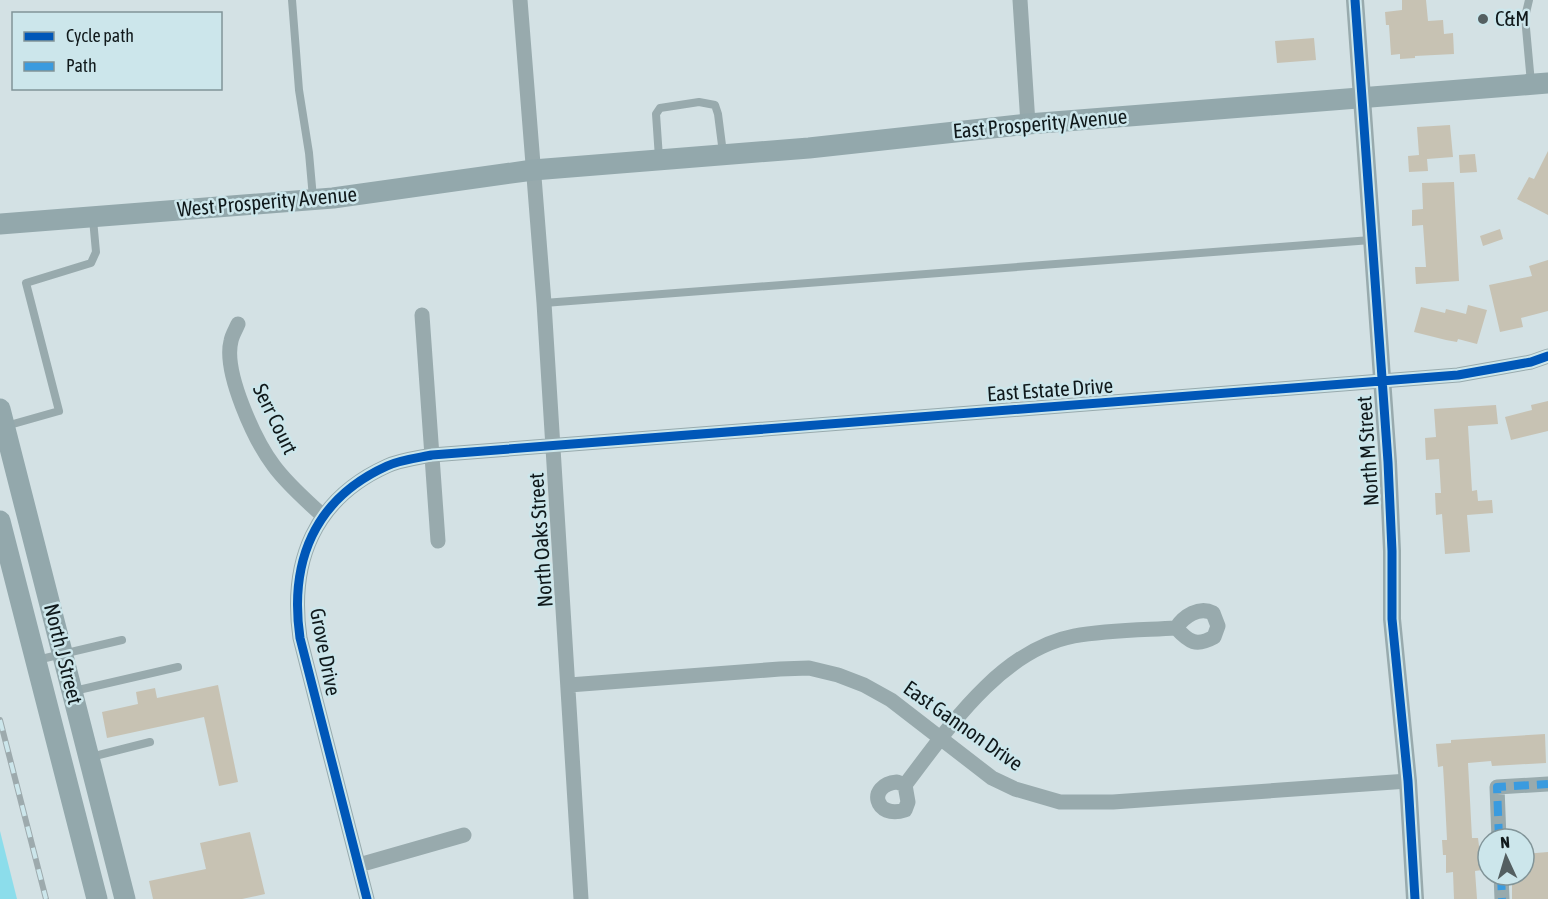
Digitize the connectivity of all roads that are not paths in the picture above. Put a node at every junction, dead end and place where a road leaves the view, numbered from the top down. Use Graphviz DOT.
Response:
graph roads {
  1 [pos="292,0"];
  2 [pos="519,0"];
  3 [pos="1020,0"];
  4 [pos="1355,0"];
  5 [pos="1529,0"];
  6 [pos="1540,83"];
  7 [pos="1362,97"];
  8 [pos="1028,124"];
  9 [pos="723,155"];
  10 [pos="659,160"];
  11 [pos="533,170"];
  12 [pos="313,200"];
  13 [pos="93,217"];
  14 [pos="0,224"];
  15 [pos="1372,240"];
  16 [pos="544,303"];
  17 [pos="422,315"];
  18 [pos="238,324"];
  19 [pos="1548,356"];
  20 [pos="1381,382"];
  21 [pos="2,418"];
  22 [pos="552,447"];
  23 [pos="432,455"];
  24 [pos="323,516"];
  25 [pos="0,521"];
  26 [pos="438,541"];
  27 [pos="1176,628"];
  28 [pos="122,640"];
  29 [pos="63,654"];
  30 [pos="36,661"];
  31 [pos="178,667"];
  32 [pos="569,685"];
  33 [pos="72,692"];
  34 [pos="941,738"];
  35 [pos="150,742"];
  36 [pos="89,758"];
  37 [pos="1408,781"];
  38 [pos="1548,784"];
  39 [pos="905,785"];
  40 [pos="1499,827"];
  41 [pos="464,835"];
  42 [pos="358,865"];
  43 [pos="97,899"];
  44 [pos="125,899"];
  45 [pos="367,899"];
  46 [pos="581,899"];
  47 [pos="1415,899"];
  1 -- 12 [label="lane"];
  2 -- 11 [label="street, North Oaks Street"];
  3 -- 8 [label="street"];
  4 -- 7 [label="street, North M Street"];
  5 -- 6 [label="lane"];
  6 -- 7 [label="main road, East Prosperity Avenue"];
  7 -- 8 [label="main road, East Prosperity Avenue"];
  7 -- 15 [label="street, North M Street"];
  8 -- 9 [label="main road, East Prosperity Avenue"];
  9 -- 10 [label="main road, East Prosperity Avenue"];
  9 -- 10 [label="lane"];
  10 -- 11 [label="main road, East Prosperity Avenue"];
  11 -- 12 [label="main road, West Prosperity Avenue"];
  11 -- 16 [label="street, North Oaks Street"];
  12 -- 13 [label="main road, West Prosperity Avenue"];
  13 -- 14 [label="main road, West Prosperity Avenue"];
  13 -- 21 [label="lane"];
  15 -- 16 [label="lane"];
  15 -- 20 [label="street, North M Street"];
  16 -- 22 [label="street, North Oaks Street"];
  17 -- 23 [label="street"];
  18 -- 24 [label="street, Serr Court"];
  19 -- 20 [label="street, East Estate Drive"];
  20 -- 22 [label="street, East Estate Drive"];
  20 -- 37 [label="street, North M Street"];
  21 -- 29 [label="main road, North J Street"];
  22 -- 23 [label="street, Grove Drive"];
  22 -- 32 [label="street, North Oaks Street"];
  23 -- 24 [label="street, Grove Drive"];
  23 -- 26 [label="street"];
  24 -- 42 [label="street, Grove Drive"];
  25 -- 30 [label="main road, North J Street"];
  27 -- 34 [label="street"];
  28 -- 29 [label="lane"];
  29 -- 30 [label="lane"];
  29 -- 33 [label="main road, North J Street"];
  30 -- 43 [label="main road, North J Street"];
  31 -- 33 [label="lane"];
  32 -- 34 [label="street, East Gannon Drive"];
  32 -- 46 [label="street, North Oaks Street"];
  33 -- 36 [label="main road, North J Street"];
  34 -- 37 [label="street, East Gannon Drive"];
  34 -- 39 [label="street"];
  35 -- 36 [label="lane"];
  36 -- 44 [label="main road, North J Street"];
  37 -- 47 [label="street, North M Street"];
  38 -- 40 [label="street"];
  41 -- 42 [label="street"];
  42 -- 45 [label="street, Grove Drive"];
}
